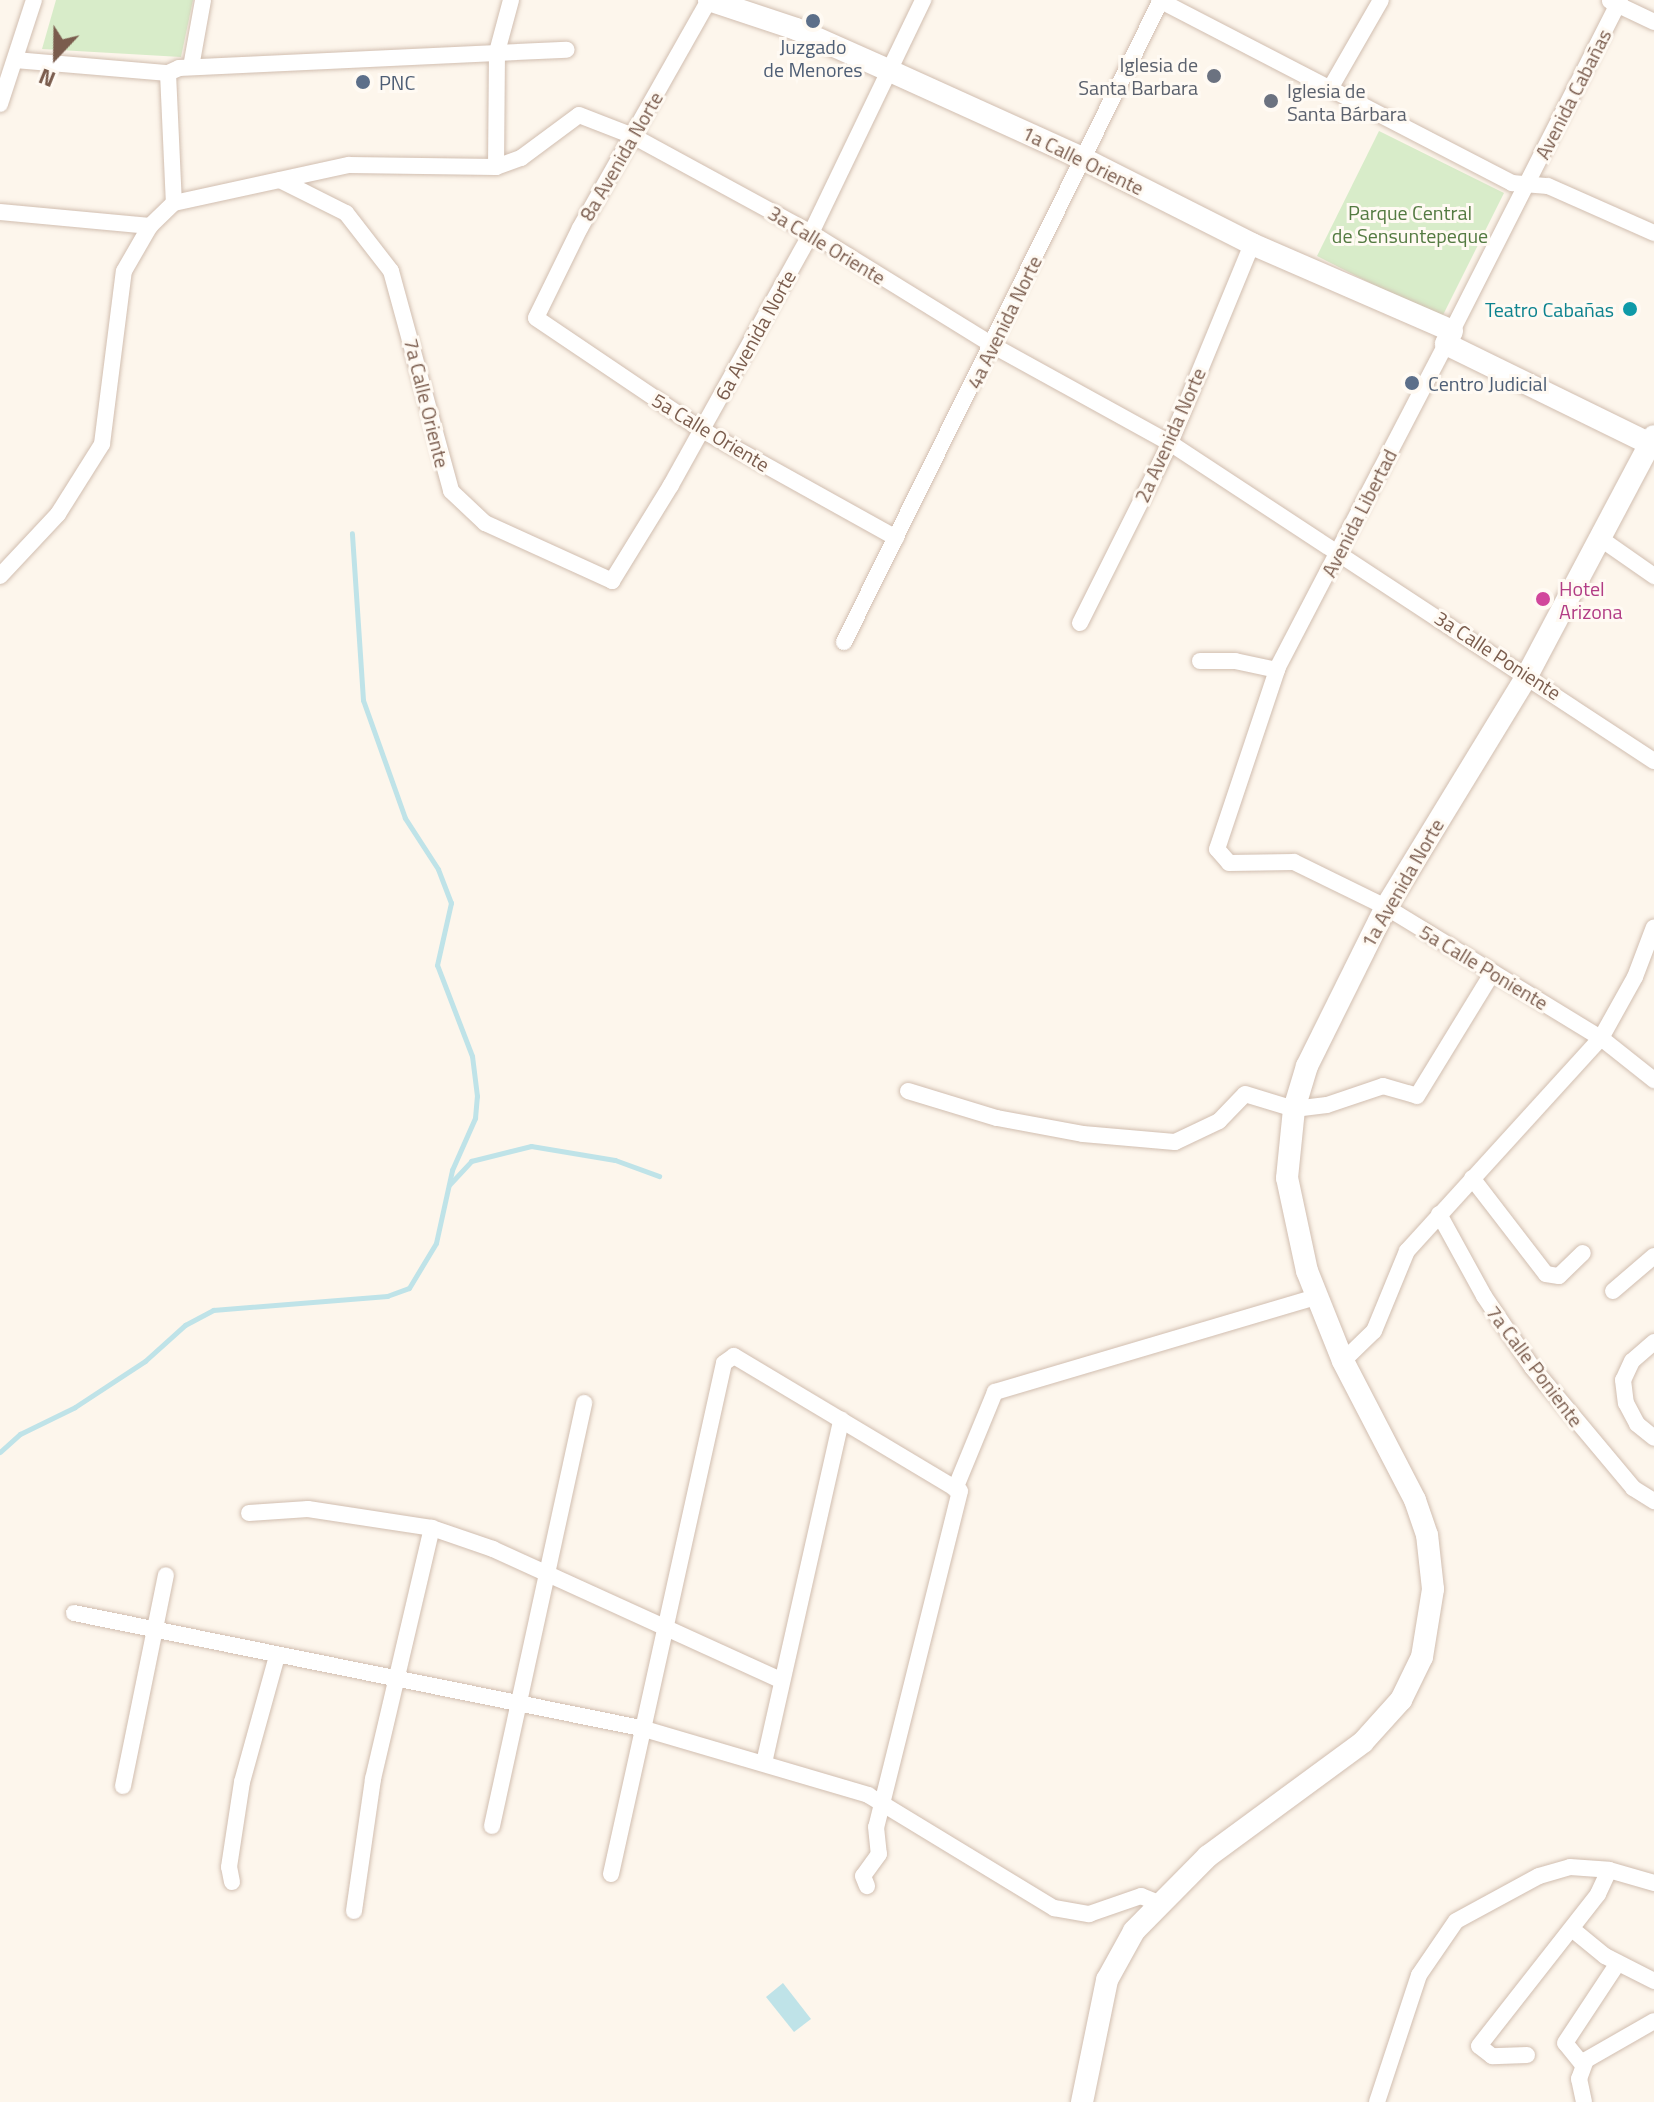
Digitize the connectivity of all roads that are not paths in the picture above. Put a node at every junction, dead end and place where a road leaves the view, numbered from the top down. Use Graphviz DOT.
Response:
graph roads {
  1 [pos="34,0"];
  2 [pos="203,0"];
  3 [pos="511,0"];
  4 [pos="709,0"];
  5 [pos="923,0"];
  6 [pos="1160,0"];
  7 [pos="1381,0"];
  8 [pos="1616,1"];
  9 [pos="1654,22"];
  10 [pos="567,50"];
  11 [pos="497,52"];
  12 [pos="15,60"];
  13 [pos="191,67"];
  14 [pos="888,70"];
  15 [pos="168,73"];
  16 [pos="1331,87"];
  17 [pos="0,104"];
  18 [pos="633,136"];
  19 [pos="1084,159"];
  20 [pos="496,167"];
  21 [pos="280,180"];
  22 [pos="1526,187"];
  23 [pos="174,203"];
  24 [pos="0,212"];
  25 [pos="150,226"];
  26 [pos="811,233"];
  27 [pos="1654,233"];
  28 [pos="1252,244"];
  29 [pos="536,314"];
  30 [pos="1449,338"];
  31 [pos="994,346"];
  32 [pos="702,430"];
  33 [pos="1653,442"];
  34 [pos="1170,443"];
  35 [pos="896,538"];
  36 [pos="1601,539"];
  37 [pos="1340,552"];
  38 [pos="0,576"];
  39 [pos="1654,576"];
  40 [pos="618,579"];
  41 [pos="1080,623"];
  42 [pos="844,642"];
  43 [pos="1200,661"];
  44 [pos="1277,670"];
  45 [pos="1528,674"];
  46 [pos="1654,761"];
  47 [pos="1217,849"];
  48 [pos="1386,907"];
  49 [pos="1654,927"];
  50 [pos="1493,972"];
  51 [pos="1601,1038"];
  52 [pos="1654,1080"];
  53 [pos="908,1091"];
  54 [pos="1294,1109"];
  55 [pos="1472,1178"];
  56 [pos="1439,1214"];
  57 [pos="1583,1253"];
  58 [pos="1654,1256"];
  59 [pos="1613,1291"];
  60 [pos="1316,1297"];
  61 [pos="1654,1342"];
  62 [pos="1343,1361"];
  63 [pos="584,1403"];
  64 [pos="841,1420"];
  65 [pos="1654,1438"];
  66 [pos="955,1489"];
  67 [pos="1654,1501"];
  68 [pos="249,1513"];
  69 [pos="432,1528"];
  70 [pos="549,1573"];
  71 [pos="166,1575"];
  72 [pos="74,1613"];
  73 [pos="665,1626"];
  74 [pos="156,1631"];
  75 [pos="277,1656"];
  76 [pos="400,1677"];
  77 [pos="781,1680"];
  78 [pos="522,1701"];
  79 [pos="641,1728"];
  80 [pos="764,1763"];
  81 [pos="123,1786"];
  82 [pos="883,1803"];
  83 [pos="492,1826"];
  84 [pos="1609,1870"];
  85 [pos="611,1874"];
  86 [pos="232,1882"];
  87 [pos="1654,1883"];
  88 [pos="867,1886"];
  89 [pos="1158,1903"];
  90 [pos="354,1911"];
  91 [pos="1572,1929"];
  92 [pos="1618,1963"];
  93 [pos="1654,1981"];
  94 [pos="1654,2021"];
  95 [pos="1527,2055"];
  96 [pos="1583,2065"];
  97 [pos="1082,2102"];
  98 [pos="1377,2102"];
  99 [pos="1584,2102"];
  1 -- 12 [label="street"];
  2 -- 13 [label="street"];
  3 -- 11 [label="street"];
  4 -- 14 [label="main road, 1a Calle Oriente"];
  4 -- 18 [label="street, 8a Avenida Norte"];
  5 -- 14 [label="street, 6a Avenida Norte"];
  6 -- 16 [label="street"];
  6 -- 19 [label="street, 4a Avenida Norte"];
  7 -- 16 [label="street"];
  8 -- 9 [label="street"];
  8 -- 22 [label="street, Avenida Cabañas"];
  10 -- 11 [label="street"];
  11 -- 13 [label="street"];
  11 -- 20 [label="street"];
  12 -- 15 [label="street"];
  12 -- 17 [label="street"];
  13 -- 15 [label="street"];
  14 -- 19 [label="main road, 1a Calle Oriente"];
  14 -- 26 [label="street, 6a Avenida Norte"];
  15 -- 23 [label="street"];
  16 -- 22 [label="street"];
  18 -- 20 [label="street, 3a Calle Oriente"];
  18 -- 26 [label="street, 3a Calle Oriente"];
  18 -- 29 [label="street, 8a Avenida Norte"];
  19 -- 28 [label="main road, 1a Calle Oriente"];
  19 -- 31 [label="street, 4a Avenida Norte"];
  20 -- 21 [label="street, 3a Calle Oriente"];
  21 -- 23 [label="street"];
  21 -- 40 [label="street, 7a Calle Oriente"];
  22 -- 27 [label="street"];
  22 -- 30 [label="street, Avenida Libertad"];
  23 -- 25 [label="street"];
  24 -- 25 [label="street"];
  25 -- 38 [label="street"];
  26 -- 31 [label="street, 3a Calle Oriente"];
  26 -- 32 [label="street, 6a Avenida Norte"];
  28 -- 30 [label="main road, 1a Calle Oriente"];
  28 -- 34 [label="street, 2a Avenida Norte"];
  29 -- 32 [label="street, 5a Calle Oriente"];
  30 -- 33 [label="main road, 1a Calle Oriente"];
  30 -- 37 [label="street, Avenida Libertad"];
  31 -- 34 [label="street, 3a Calle Oriente"];
  31 -- 35 [label="street, 4a Avenida Norte"];
  32 -- 35 [label="street, 5a Calle Oriente"];
  32 -- 40 [label="street, 6a Avenida Norte"];
  33 -- 36 [label="main road, 1a Avenida Norte"];
  34 -- 37 [label="street, 3a Calle Oriente"];
  34 -- 41 [label="street, 2a Avenida Norte"];
  35 -- 42 [label="street, 4a Avenida Norte"];
  36 -- 39 [label="street"];
  36 -- 45 [label="main road, 1a Avenida Norte"];
  37 -- 44 [label="street, Avenida Libertad"];
  37 -- 45 [label="street, 3a Calle Poniente"];
  43 -- 44 [label="street"];
  44 -- 47 [label="street, Avenida Libertad"];
  45 -- 46 [label="street, 3a Calle Poniente"];
  45 -- 48 [label="main road, 1a Avenida Norte"];
  47 -- 48 [label="street, 5a Calle Poniente"];
  48 -- 50 [label="street, 5a Calle Poniente"];
  48 -- 54 [label="main road, 1a Avenida Norte"];
  49 -- 51 [label="street"];
  50 -- 51 [label="street, 5a Calle Poniente"];
  50 -- 54 [label="street"];
  51 -- 52 [label="street, 5a Calle Poniente"];
  51 -- 55 [label="street"];
  53 -- 54 [label="street"];
  54 -- 60 [label="main road, 1a Avenida Norte"];
  55 -- 56 [label="street"];
  55 -- 57 [label="street"];
  56 -- 62 [label="street"];
  56 -- 67 [label="street, 7a Calle Poniente"];
  58 -- 59 [label="street"];
  60 -- 62 [label="main road, 1a Avenida Norte"];
  60 -- 66 [label="street"];
  61 -- 65 [label="street"];
  62 -- 89 [label="main road, 1a Avenida Norte"];
  63 -- 70 [label="street"];
  64 -- 66 [label="street"];
  64 -- 73 [label="street"];
  64 -- 77 [label="street"];
  66 -- 82 [label="street"];
  68 -- 69 [label="street"];
  69 -- 70 [label="street"];
  69 -- 76 [label="street"];
  70 -- 73 [label="street"];
  70 -- 78 [label="street"];
  71 -- 74 [label="street"];
  72 -- 74 [label="street"];
  73 -- 77 [label="street"];
  73 -- 79 [label="street"];
  74 -- 75 [label="street"];
  74 -- 81 [label="street"];
  75 -- 76 [label="street"];
  75 -- 86 [label="street"];
  76 -- 78 [label="street"];
  76 -- 90 [label="street"];
  77 -- 80 [label="street"];
  78 -- 79 [label="street"];
  78 -- 83 [label="street"];
  79 -- 80 [label="street"];
  79 -- 85 [label="street"];
  80 -- 82 [label="street"];
  82 -- 88 [label="street"];
  82 -- 89 [label="street"];
  84 -- 87 [label="street"];
  84 -- 91 [label="street"];
  84 -- 98 [label="street"];
  89 -- 97 [label="main road, 1a Avenida Norte"];
  91 -- 92 [label="street"];
  91 -- 95 [label="street"];
  92 -- 93 [label="street"];
  92 -- 96 [label="street"];
  94 -- 96 [label="street"];
  96 -- 99 [label="street"];
}
